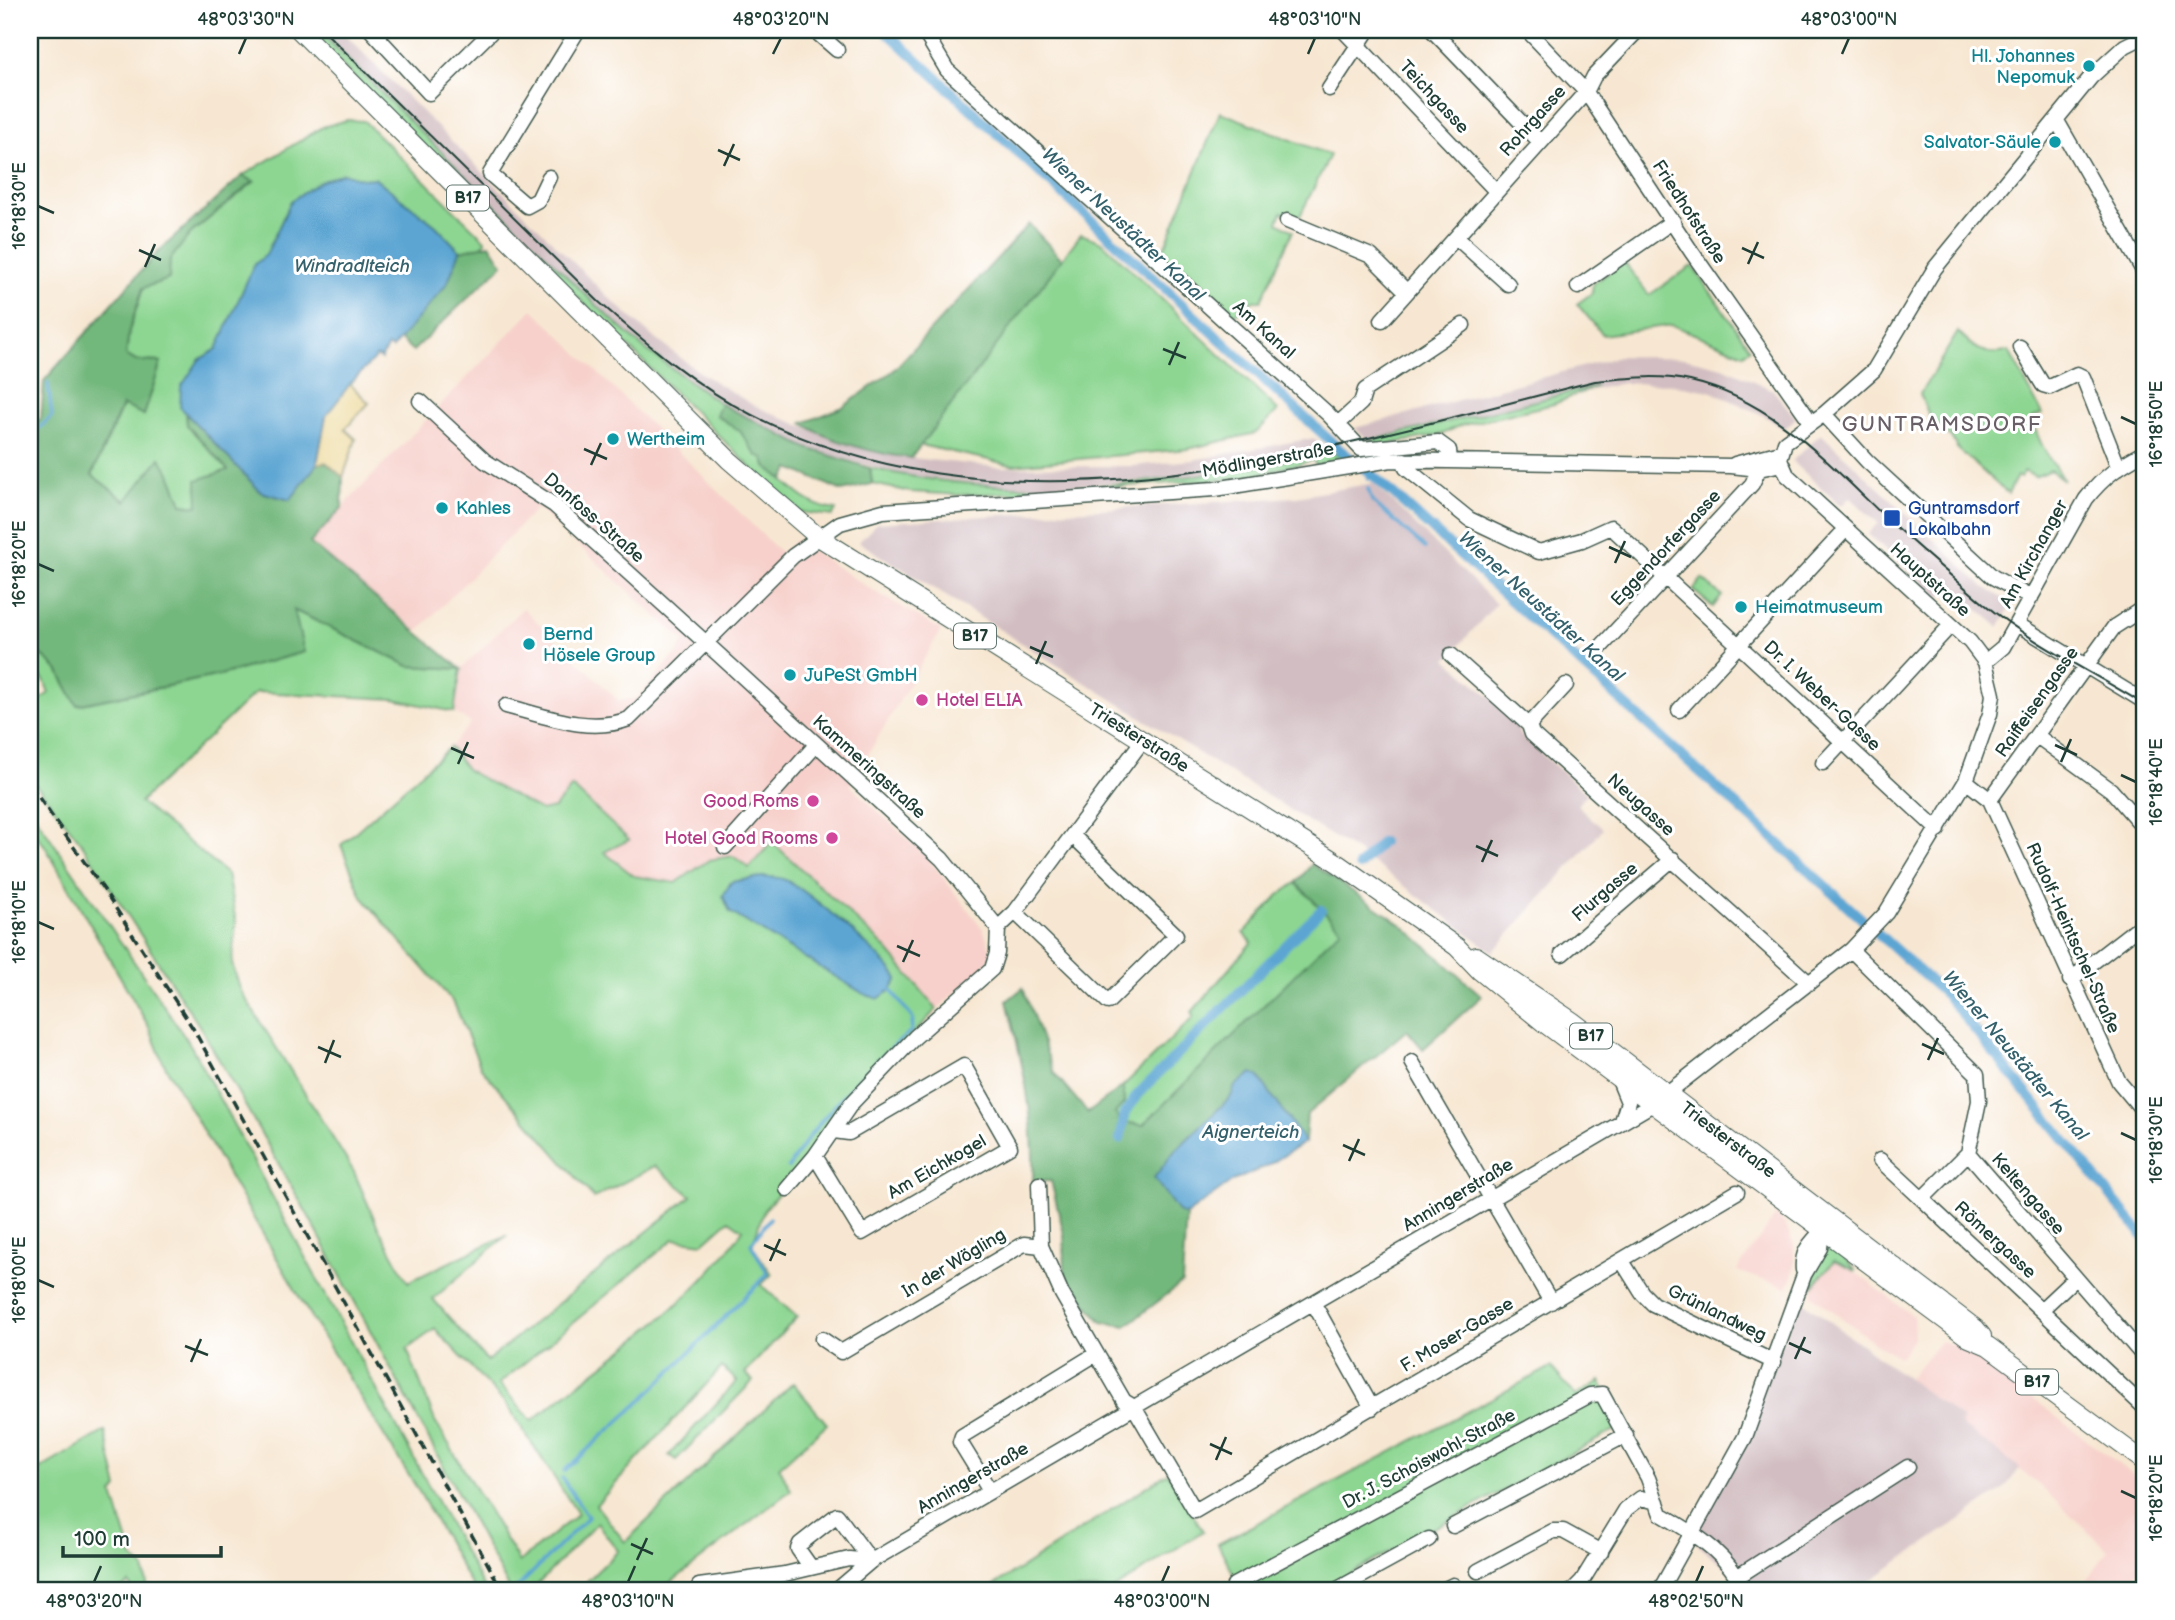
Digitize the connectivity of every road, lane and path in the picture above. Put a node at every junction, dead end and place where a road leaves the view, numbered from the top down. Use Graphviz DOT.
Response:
graph roads {
  1 [pos="299,30"];
  2 [pos="371,30"];
  3 [pos="492,30"];
  4 [pos="578,30"];
  5 [pos="814,30"];
  6 [pos="928,30"];
  7 [pos="1343,30"];
  8 [pos="1368,30"];
  9 [pos="1432,30"];
  10 [pos="1527,30"];
  11 [pos="1638,30"];
  12 [pos="2145,36"];
  13 [pos="1357,44"];
  14 [pos="838,50"];
  15 [pos="1329,89"];
  16 [pos="1586,92"];
  17 [pos="2057,121"];
  18 [pos="1540,142"];
  19 [pos="549,177"];
  20 [pos="1496,191"];
  21 [pos="1287,220"];
  22 [pos="1673,221"];
  23 [pos="1458,239"];
  24 [pos="2145,274"];
  25 [pos="1508,284"];
  26 [pos="1578,287"];
  27 [pos="1406,291"];
  28 [pos="1382,320"];
  29 [pos="1463,325"];
  30 [pos="2021,346"];
  31 [pos="420,401"];
  32 [pos="1817,418"];
  33 [pos="1338,425"];
  34 [pos="2145,452"];
  35 [pos="1781,458"];
  36 [pos="1404,460"];
  37 [pos="1450,461"];
  38 [pos="1731,466"];
  39 [pos="2118,466"];
  40 [pos="1759,469"];
  41 [pos="1846,529"];
  42 [pos="817,536"];
  43 [pos="1664,579"];
  44 [pos="2031,598"];
  45 [pos="2145,607"];
  46 [pos="2017,624"];
  47 [pos="1951,625"];
  48 [pos="706,643"];
  49 [pos="1739,644"];
  50 [pos="1598,650"];
  51 [pos="1451,655"];
  52 [pos="1985,662"];
  53 [pos="2087,667"];
  54 [pos="1566,685"];
  55 [pos="2145,702"];
  56 [pos="506,706"];
  57 [pos="1679,710"];
  58 [pos="1529,725"];
  59 [pos="2037,736"];
  60 [pos="1143,740"];
  61 [pos="1842,741"];
  62 [pos="816,745"];
  63 [pos="1823,763"];
  64 [pos="1966,781"];
  65 [pos="1990,800"];
  66 [pos="2145,829"];
  67 [pos="1938,830"];
  68 [pos="1073,836"];
  69 [pos="725,847"];
  70 [pos="1673,859"];
  71 [pos="1015,912"];
  72 [pos="2145,922"];
  73 [pos="998,928"];
  74 [pos="1855,946"];
  75 [pos="1457,947"];
  76 [pos="1562,954"];
  77 [pos="2070,980"];
  78 [pos="1809,983"];
  79 [pos="1412,1062"];
  80 [pos="1618,1078"];
  81 [pos="1661,1099"];
  82 [pos="2145,1113"];
  83 [pos="1622,1121"];
  84 [pos="834,1130"];
  85 [pos="1968,1153"];
  86 [pos="815,1156"];
  87 [pos="1880,1160"];
  88 [pos="1039,1184"];
  89 [pos="787,1189"];
  90 [pos="1737,1192"];
  91 [pos="1490,1198"];
  92 [pos="1922,1199"];
  93 [pos="1827,1224"];
  94 [pos="1041,1246"];
  95 [pos="1622,1261"];
  96 [pos="2075,1278"];
  97 [pos="1551,1302"];
  98 [pos="1314,1304"];
  99 [pos="2041,1310"];
  100 [pos="822,1339"];
  101 [pos="1096,1354"];
  102 [pos="2145,1359"];
  103 [pos="1774,1362"];
  104 [pos="1134,1407"];
  105 [pos="1372,1408"];
  106 [pos="2145,1408"];
  107 [pos="1626,1435"];
  108 [pos="2145,1462"];
  109 [pos="1908,1467"];
  110 [pos="990,1491"];
  111 [pos="1657,1502"];
  112 [pos="1454,1526"];
  113 [pos="1693,1533"];
  114 [pos="1429,1539"];
  115 [pos="1601,1552"];
  116 [pos="871,1560"];
  117 [pos="810,1566"];
  118 [pos="1478,1571"];
  119 [pos="1234,1585"];
  120 [pos="699,1587"];
  121 [pos="837,1590"];
  122 [pos="1336,1590"];
  123 [pos="1573,1590"];
  124 [pos="1660,1590"];
  1 -- 42 [label="main road, B17"];
  2 -- 3 [label="street"];
  4 -- 19 [label="street"];
  5 -- 14 [label="street"];
  6 -- 33 [label="street, Am Kanal"];
  7 -- 13 [label="street, Teichgasse"];
  8 -- 13 [label="street"];
  9 -- 18 [label="street"];
  10 -- 16 [label="street, Friedhofstraße"];
  11 -- 16 [label="street, Rohrgasse"];
  12 -- 17 [label="street"];
  13 -- 15 [label="street"];
  13 -- 20 [label="street, Teichgasse"];
  16 -- 18 [label="street, Rohrgasse"];
  16 -- 22 [label="street, Friedhofstraße"];
  17 -- 24 [label="street"];
  17 -- 32 [label="street"];
  18 -- 20 [label="street, Rohrgasse"];
  20 -- 23 [label="street, Rohrgasse"];
  21 -- 27 [label="street"];
  22 -- 26 [label="street"];
  22 -- 32 [label="street, Friedhofstraße"];
  23 -- 25 [label="street"];
  23 -- 27 [label="street, Rohrgasse"];
  27 -- 28 [label="street, Rohrgasse"];
  29 -- 33 [label="street"];
  30 -- 39 [label="street"];
  31 -- 48 [label="street, Danfoss-Straße"];
  32 -- 35 [label="street"];
  32 -- 44 [label="street, Friedhofstraße"];
  33 -- 37 [label="street, Am Kanal"];
  34 -- 39 [label="street, Am Kirchanger"];
  35 -- 38 [label="street, Mödlingerstraße"];
  35 -- 40 [label="street, Mödlingerstraße"];
  35 -- 41 [label="street, Hauptstraße"];
  36 -- 37 [label="street, Mödlingerstraße"];
  36 -- 42 [label="street, Mödlingerstraße"];
  36 -- 43 [label="street, Dr. I. Weber-Gasse"];
  37 -- 38 [label="street, Mödlingerstraße"];
  38 -- 40 [label="street, Mödlingerstraße"];
  39 -- 44 [label="street, Am Kirchanger"];
  40 -- 43 [label="street, Eggendorfergasse"];
  41 -- 47 [label="street, Hauptstraße"];
  41 -- 49 [label="street"];
  42 -- 48 [label="street"];
  42 -- 60 [label="main road, Triesterstraße / B17"];
  43 -- 49 [label="street, Dr. I. Weber-Gasse"];
  43 -- 50 [label="street, Eggendorfergasse"];
  44 -- 46 [label="street, Am Kirchanger"];
  45 -- 53 [label="street, Raiffeisengasse"];
  46 -- 52 [label="street, Am Kirchanger"];
  46 -- 53 [label="street"];
  47 -- 52 [label="street, Hauptstraße"];
  47 -- 61 [label="street"];
  48 -- 56 [label="street"];
  48 -- 62 [label="street, Kammeringstraße"];
  49 -- 57 [label="street"];
  49 -- 61 [label="street, Dr. I. Weber-Gasse"];
  51 -- 58 [label="street, Neugasse"];
  52 -- 64 [label="street, Hauptstraße"];
  53 -- 55 [label="street"];
  53 -- 59 [label="street, Raiffeisengasse"];
  54 -- 58 [label="street"];
  58 -- 70 [label="street, Neugasse"];
  59 -- 65 [label="street, Raiffeisengasse"];
  59 -- 66 [label="street"];
  60 -- 68 [label="street"];
  60 -- 75 [label="main road, Triesterstraße / B17"];
  61 -- 63 [label="street"];
  61 -- 67 [label="street, Dr. I. Weber-Gasse"];
  62 -- 69 [label="street"];
  62 -- 73 [label="street, Kammeringstraße"];
  64 -- 65 [label="street, Rudolf-Heintschel-Straße"];
  64 -- 67 [label="street, Hauptstraße"];
  65 -- 77 [label="street, Rudolf-Heintschel-Straße"];
  67 -- 74 [label="street, Hauptstraße"];
  68 -- 71 [label="street"];
  68 -- 71 [label="street"];
  70 -- 76 [label="street, Flurgasse"];
  70 -- 78 [label="street, Neugasse"];
  71 -- 73 [label="street"];
  72 -- 77 [label="street"];
  73 -- 84 [label="street"];
  74 -- 78 [label="street, Hauptstraße"];
  74 -- 85 [label="street, Keltengasse"];
  75 -- 80 [label="main road, Triesterstraße / B17"];
  75 -- 81 [label="main road, Triesterstraße / B17"];
  77 -- 82 [label="street, Rudolf-Heintschel-Straße"];
  78 -- 81 [label="street, Hauptstraße"];
  79 -- 91 [label="street"];
  80 -- 81 [label="main road, Triesterstraße / B17"];
  80 -- 83 [label="street"];
  81 -- 83 [label="street, Anningerstraße"];
  81 -- 93 [label="main road, Triesterstraße / B17"];
  83 -- 91 [label="street, Anningerstraße"];
  84 -- 86 [label="street"];
  84 -- 86 [label="street, Am Eichkogel"];
  85 -- 92 [label="street"];
  85 -- 96 [label="street, Keltengasse"];
  86 -- 89 [label="street"];
  87 -- 92 [label="street, Römergasse"];
  88 -- 94 [label="street"];
  90 -- 95 [label="street, F. Moser-Gasse"];
  91 -- 97 [label="street"];
  91 -- 98 [label="street, Anningerstraße"];
  92 -- 99 [label="street, Römergasse"];
  93 -- 103 [label="street"];
  93 -- 108 [label="main road, Triesterstraße / B17"];
  94 -- 100 [label="street, In der Wögling"];
  94 -- 101 [label="street"];
  95 -- 97 [label="street, F. Moser-Gasse"];
  95 -- 103 [label="street, Grünlandweg"];
  96 -- 99 [label="street"];
  96 -- 102 [label="street, Keltengasse"];
  97 -- 105 [label="street, F. Moser-Gasse"];
  98 -- 104 [label="street, Anningerstraße"];
  98 -- 105 [label="street"];
  99 -- 106 [label="street, Römergasse"];
  101 -- 104 [label="street"];
  101 -- 110 [label="street"];
  103 -- 113 [label="street"];
  104 -- 105 [label="street, F. Moser-Gasse"];
  104 -- 110 [label="street, Anningerstraße"];
  107 -- 111 [label="street, Dr. J. Schoiswohl-Straße"];
  107 -- 112 [label="street"];
  107 -- 119 [label="street, Dr. J. Schoiswohl-Straße"];
  109 -- 113 [label="street, Dr. J. Schoiswohl-Straße"];
  110 -- 116 [label="street, Anningerstraße"];
  111 -- 113 [label="street, Dr. J. Schoiswohl-Straße"];
  111 -- 115 [label="street"];
  113 -- 124 [label="street"];
  114 -- 122 [label="street"];
  115 -- 118 [label="street"];
  115 -- 123 [label="street"];
  116 -- 117 [label="street"];
  116 -- 117 [label="street"];
  116 -- 121 [label="street, Anningerstraße"];
  117 -- 120 [label="street"];
}
